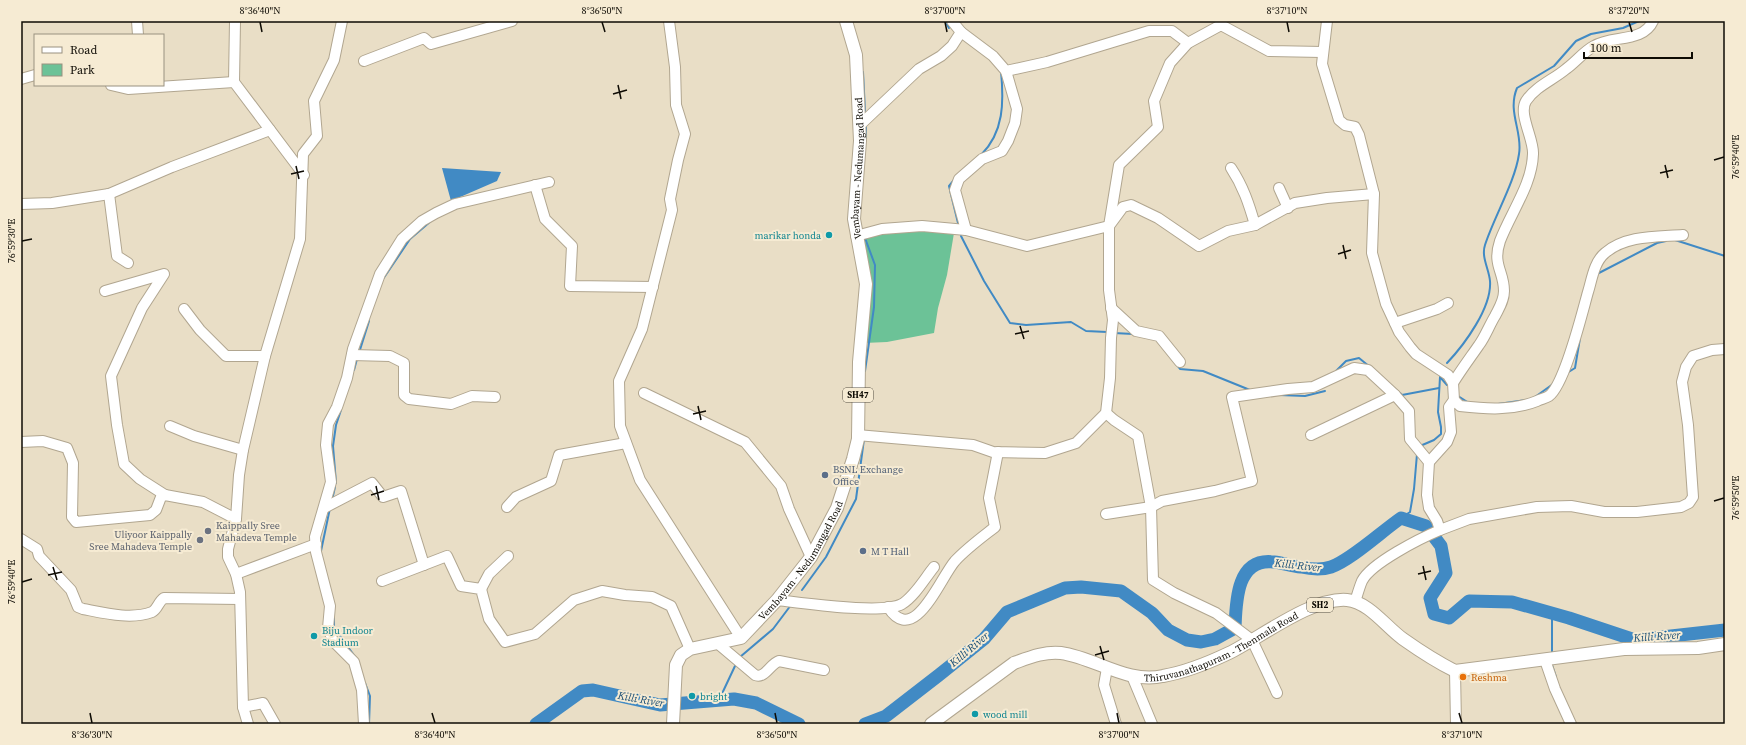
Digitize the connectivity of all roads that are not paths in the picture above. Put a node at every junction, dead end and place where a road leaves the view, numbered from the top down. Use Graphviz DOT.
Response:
graph roads {
  1 [pos="137,21"];
  2 [pos="235,21"];
  3 [pos="342,21"];
  4 [pos="512,21"];
  5 [pos="669,21"];
  6 [pos="846,21"];
  7 [pos="952,21"];
  8 [pos="1327,21"];
  9 [pos="1652,21"];
  10 [pos="961,32"];
  11 [pos="138,34"];
  12 [pos="1188,43"];
  13 [pos="1322,52"];
  14 [pos="364,61"];
  15 [pos="1006,71"];
  16 [pos="34,75"];
  17 [pos="21,79"];
  18 [pos="234,82"];
  19 [pos="164,85"];
  20 [pos="115,86"];
  21 [pos="153,86"];
  22 [pos="860,125"];
  23 [pos="270,130"];
  24 [pos="1231,168"];
  25 [pos="304,175"];
  26 [pos="549,182"];
  27 [pos="535,185"];
  28 [pos="1279,188"];
  29 [pos="109,194"];
  30 [pos="1374,194"];
  31 [pos="21,204"];
  32 [pos="1288,208"];
  33 [pos="1255,225"];
  34 [pos="1109,226"];
  35 [pos="966,230"];
  36 [pos="1683,235"];
  37 [pos="856,236"];
  38 [pos="128,263"];
  39 [pos="653,287"];
  40 [pos="105,291"];
  41 [pos="1448,303"];
  42 [pos="184,308"];
  43 [pos="1111,308"];
  44 [pos="1395,323"];
  45 [pos="1725,349"];
  46 [pos="352,355"];
  47 [pos="266,356"];
  48 [pos="1180,362"];
  49 [pos="1453,383"];
  50 [pos="644,393"];
  51 [pos="1395,395"];
  52 [pos="495,397"];
  53 [pos="1454,400"];
  54 [pos="1106,413"];
  55 [pos="170,426"];
  56 [pos="857,435"];
  57 [pos="1311,435"];
  58 [pos="21,442"];
  59 [pos="626,443"];
  60 [pos="243,450"];
  61 [pos="998,452"];
  62 [pos="1429,462"];
  63 [pos="165,495"];
  64 [pos="507,507"];
  65 [pos="1151,507"];
  66 [pos="324,508"];
  67 [pos="1106,514"];
  68 [pos="236,519"];
  69 [pos="1440,530"];
  70 [pos="21,539"];
  71 [pos="316,544"];
  72 [pos="508,556"];
  73 [pos="811,557"];
  74 [pos="424,565"];
  75 [pos="934,567"];
  76 [pos="236,574"];
  77 [pos="382,581"];
  78 [pos="481,589"];
  79 [pos="240,599"];
  80 [pos="777,600"];
  81 [pos="1355,602"];
  82 [pos="888,607"];
  83 [pos="741,638"];
  84 [pos="1252,640"];
  85 [pos="717,643"];
  86 [pos="1725,644"];
  87 [pos="690,649"];
  88 [pos="1545,660"];
  89 [pos="1107,668"];
  90 [pos="824,670"];
  91 [pos="1455,671"];
  92 [pos="1132,676"];
  93 [pos="1277,693"];
  94 [pos="243,707"];
  95 [pos="673,719"];
  96 [pos="248,724"];
  97 [pos="275,724"];
  98 [pos="364,724"];
  99 [pos="931,724"];
  100 [pos="1116,724"];
  101 [pos="1152,724"];
  102 [pos="1456,724"];
  103 [pos="1571,724"];
  1 -- 11 [label="street"];
  2 -- 18 [label="street"];
  3 -- 25 [label="street"];
  4 -- 14 [label="street"];
  5 -- 39 [label="street"];
  6 -- 22 [label="main road, Vembayam - Nedumangad Road / SH47"];
  7 -- 10 [label="street"];
  8 -- 13 [label="street"];
  9 -- 49 [label="street"];
  10 -- 15 [label="street"];
  10 -- 22 [label="street"];
  12 -- 13 [label="street"];
  12 -- 15 [label="street"];
  12 -- 34 [label="street"];
  13 -- 30 [label="street"];
  15 -- 35 [label="street"];
  16 -- 17 [label="street"];
  18 -- 19 [label="street"];
  18 -- 23 [label="street"];
  20 -- 21 [label="street"];
  22 -- 37 [label="main road, Vembayam - Nedumangad Road / SH47"];
  23 -- 25 [label="street"];
  23 -- 29 [label="street"];
  24 -- 33 [label="street"];
  25 -- 47 [label="street"];
  26 -- 27 [label="street"];
  27 -- 39 [label="street"];
  27 -- 46 [label="street"];
  28 -- 32 [label="street"];
  29 -- 31 [label="street"];
  29 -- 38 [label="street"];
  30 -- 32 [label="street"];
  30 -- 44 [label="street"];
  32 -- 33 [label="street"];
  33 -- 34 [label="street"];
  34 -- 35 [label="street"];
  34 -- 43 [label="street"];
  35 -- 37 [label="street"];
  36 -- 53 [label="street"];
  37 -- 56 [label="main road, Vembayam - Nedumangad Road / SH47"];
  39 -- 59 [label="street"];
  40 -- 63 [label="street"];
  41 -- 44 [label="street"];
  42 -- 47 [label="street"];
  43 -- 48 [label="street"];
  43 -- 54 [label="street"];
  44 -- 49 [label="street"];
  45 -- 69 [label="street"];
  46 -- 52 [label="street"];
  46 -- 66 [label="street"];
  47 -- 60 [label="street"];
  49 -- 53 [label="street"];
  50 -- 73 [label="street"];
  51 -- 57 [label="street"];
  51 -- 62 [label="street"];
  51 -- 65 [label="street"];
  53 -- 62 [label="street"];
  54 -- 61 [label="street"];
  54 -- 65 [label="street"];
  55 -- 60 [label="street"];
  56 -- 61 [label="street"];
  56 -- 73 [label="main road, Vembayam - Nedumangad Road / SH47"];
  58 -- 63 [label="street"];
  59 -- 64 [label="street"];
  59 -- 83 [label="street"];
  60 -- 68 [label="street"];
  61 -- 82 [label="street"];
  62 -- 69 [label="street"];
  63 -- 68 [label="street"];
  65 -- 67 [label="street"];
  65 -- 84 [label="street"];
  66 -- 71 [label="street"];
  66 -- 74 [label="street"];
  68 -- 76 [label="street"];
  69 -- 81 [label="street"];
  70 -- 79 [label="street"];
  71 -- 76 [label="street"];
  71 -- 98 [label="street"];
  72 -- 78 [label="street"];
  73 -- 80 [label="main road, Vembayam - Nedumangad Road / SH47"];
  74 -- 77 [label="street"];
  74 -- 78 [label="street"];
  75 -- 82 [label="street"];
  76 -- 79 [label="street"];
  78 -- 87 [label="street"];
  79 -- 94 [label="street"];
  80 -- 82 [label="street"];
  80 -- 83 [label="main road, Vembayam - Nedumangad Road / SH47"];
  81 -- 84 [label="main road, Thiruvanathapuram - Thenmala Road / SH2"];
  81 -- 91 [label="main road"];
  83 -- 85 [label="main road"];
  84 -- 92 [label="main road, Thiruvanathapuram - Thenmala Road / SH2"];
  84 -- 93 [label="street"];
  85 -- 87 [label="main road"];
  85 -- 90 [label="street"];
  86 -- 88 [label="main road"];
  87 -- 95 [label="main road"];
  88 -- 91 [label="main road"];
  88 -- 103 [label="street"];
  89 -- 92 [label="main road, Thiruvanathapuram - Thenmala Road / SH2"];
  89 -- 99 [label="main road, Thiruvanathapuram - Thenmala Road / SH2"];
  89 -- 100 [label="street"];
  91 -- 102 [label="street"];
  92 -- 101 [label="street"];
  94 -- 96 [label="street"];
  94 -- 97 [label="street"];
}
